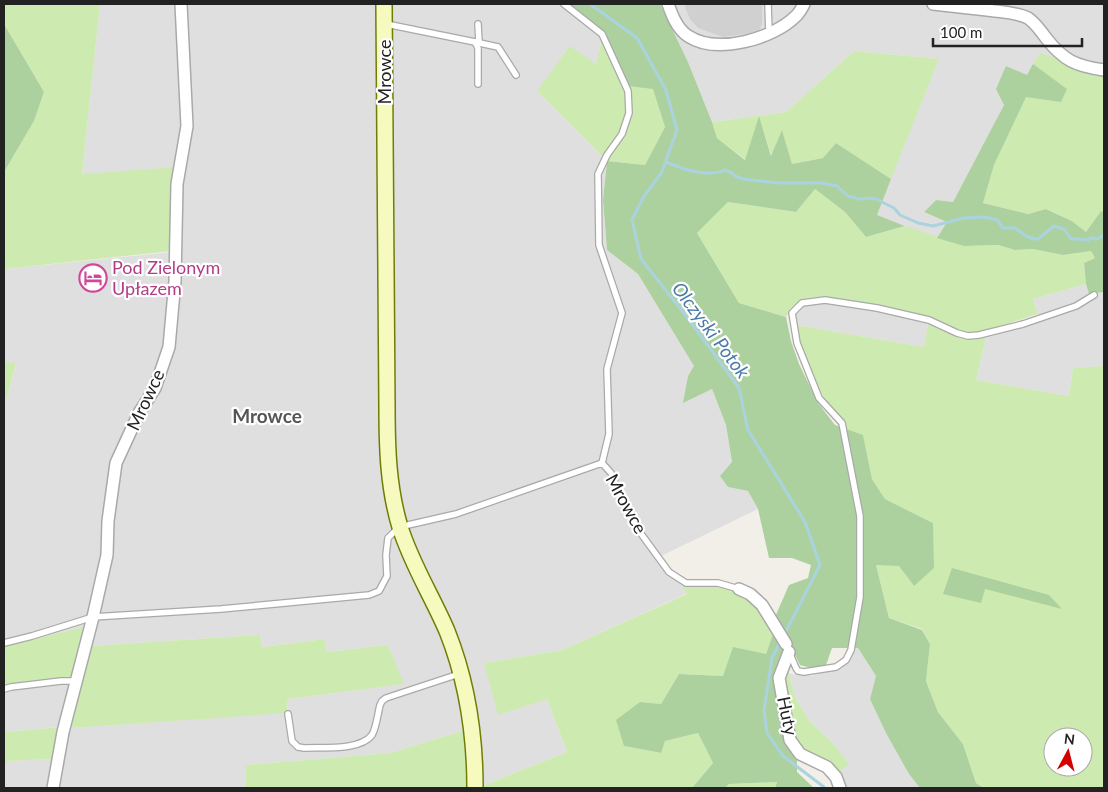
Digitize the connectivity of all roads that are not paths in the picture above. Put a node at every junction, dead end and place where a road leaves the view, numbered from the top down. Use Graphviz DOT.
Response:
graph roads {
  1 [pos="181,4"];
  2 [pos="384,4"];
  3 [pos="564,4"];
  4 [pos="668,4"];
  5 [pos="768,4"];
  6 [pos="804,4"];
  7 [pos="933,4"];
  8 [pos="478,24"];
  9 [pos="384,25"];
  10 [pos="769,34"];
  11 [pos="477,42"];
  12 [pos="1104,70"];
  13 [pos="516,75"];
  14 [pos="478,84"];
  15 [pos="1094,295"];
  16 [pos="602,463"];
  17 [pos="400,528"];
  18 [pos="739,589"];
  19 [pos="93,618"];
  20 [pos="4,642"];
  21 [pos="788,648"];
  22 [pos="461,673"];
  23 [pos="76,680"];
  24 [pos="4,689"];
  25 [pos="288,714"];
  26 [pos="53,788"];
  27 [pos="475,788"];
  28 [pos="840,788"];
  1 -- 19 [label="street, Mrowce"];
  2 -- 9 [label="street, Mrowce"];
  3 -- 16 [label="lane"];
  4 -- 10 [label="street"];
  5 -- 10 [label="lane"];
  6 -- 10 [label="street"];
  7 -- 12 [label="street"];
  8 -- 11 [label="lane"];
  9 -- 11 [label="lane"];
  9 -- 17 [label="street, Mrowce"];
  11 -- 13 [label="lane"];
  11 -- 14 [label="lane"];
  15 -- 21 [label="lane"];
  16 -- 17 [label="lane, Mrowce"];
  16 -- 18 [label="lane, Mrowce"];
  17 -- 19 [label="lane"];
  17 -- 22 [label="street, Mrowce"];
  18 -- 21 [label="street, Mrowce"];
  19 -- 20 [label="lane"];
  19 -- 23 [label="street, Mrowce"];
  21 -- 28 [label="street, Huty"];
  22 -- 25 [label="lane"];
  22 -- 27 [label="street, Mrowce"];
  23 -- 24 [label="lane"];
  23 -- 26 [label="street, Mrowce"];
}
